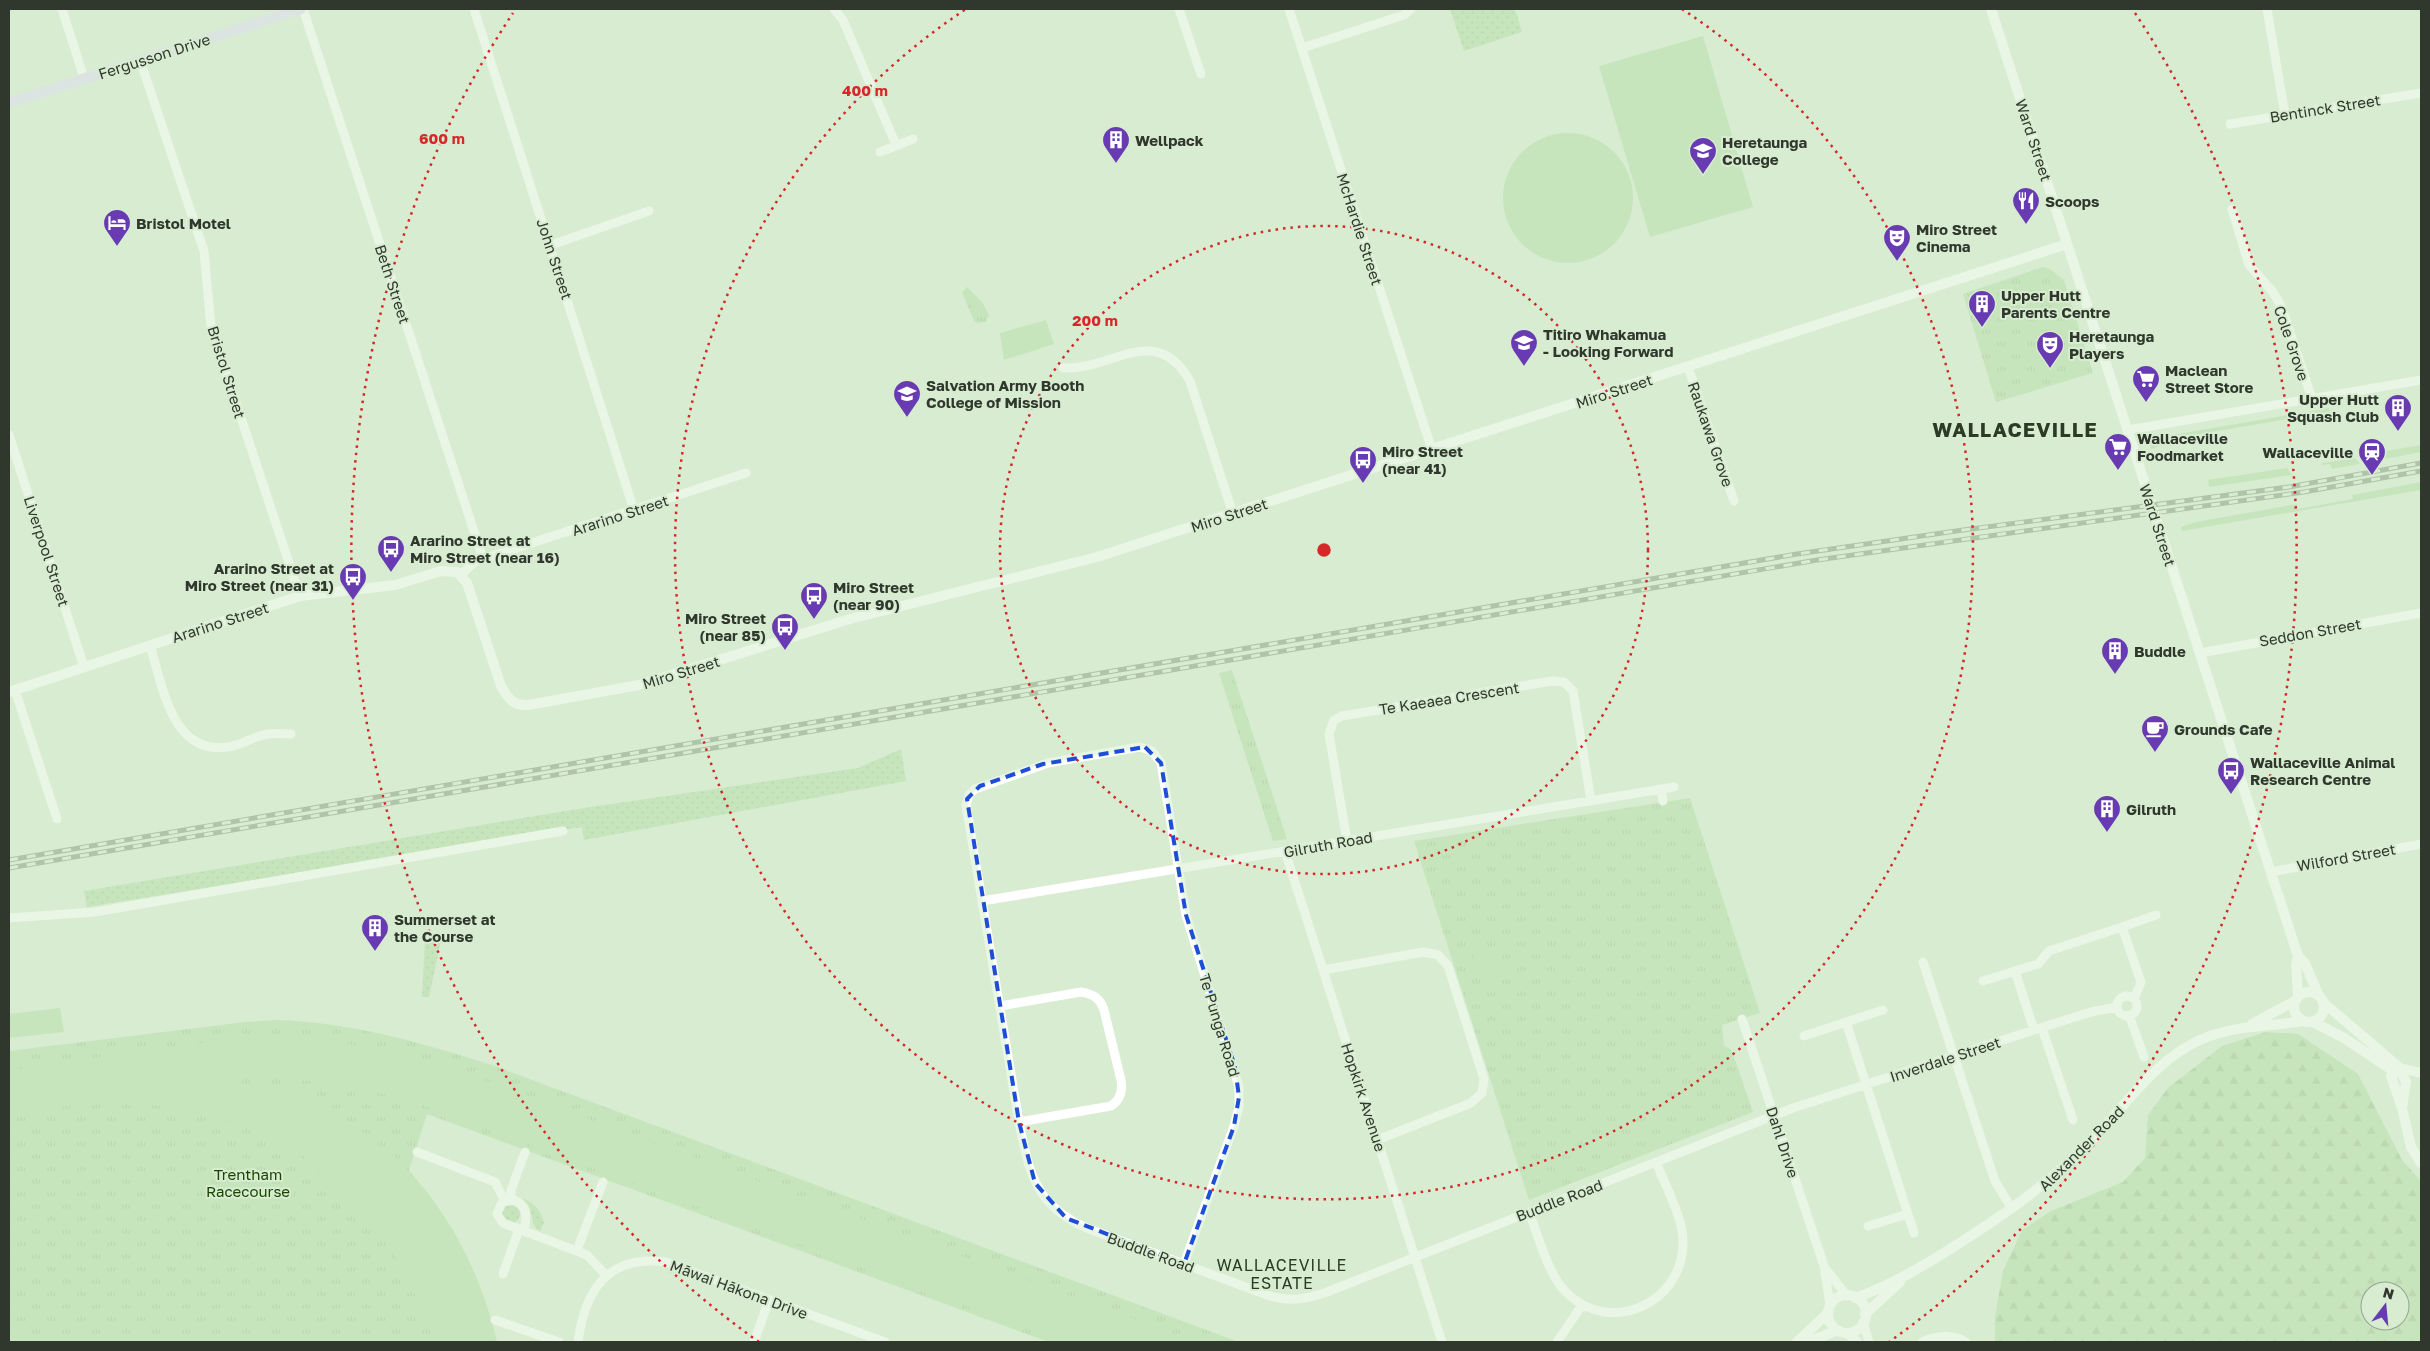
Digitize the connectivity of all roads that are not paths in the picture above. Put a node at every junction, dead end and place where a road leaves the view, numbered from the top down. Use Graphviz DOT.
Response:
graph roads {
  1 [pos="62,9"];
  2 [pos="301,9"];
  3 [pos="474,9"];
  4 [pos="834,9"];
  5 [pos="1179,9"];
  6 [pos="1289,9"];
  7 [pos="1411,9"];
  8 [pos="1991,9"];
  9 [pos="2267,9"];
  10 [pos="1302,48"];
  11 [pos="140,60"];
  12 [pos="1201,74"];
  13 [pos="84,78"];
  14 [pos="2421,93"];
  15 [pos="9,103"];
  16 [pos="2284,115"];
  17 [pos="2230,124"];
  18 [pos="913,139"];
  19 [pos="896,145"];
  20 [pos="880,152"];
  21 [pos="2232,209"];
  22 [pos="649,211"];
  23 [pos="2067,244"];
  24 [pos="551,245"];
  25 [pos="1688,367"];
  26 [pos="1063,368"];
  27 [pos="2421,380"];
  28 [pos="2312,399"];
  29 [pos="2128,430"];
  30 [pos="9,435"];
  31 [pos="1432,450"];
  32 [pos="746,473"];
  33 [pos="1734,501"];
  34 [pos="634,510"];
  35 [pos="1233,514"];
  36 [pos="483,559"];
  37 [pos="462,574"];
  38 [pos="300,596"];
  39 [pos="2421,613"];
  40 [pos="150,646"];
  41 [pos="2200,653"];
  42 [pos="84,667"];
  43 [pos="12,691"];
  44 [pos="292,734"];
  45 [pos="1674,787"];
  46 [pos="1661,789"];
  47 [pos="1591,801"];
  48 [pos="1663,801"];
  49 [pos="57,819"];
  50 [pos="563,831"];
  51 [pos="1347,841"];
  52 [pos="2421,844"];
  53 [pos="1285,852"];
  54 [pos="1178,868"];
  55 [pos="2271,872"];
  56 [pos="982,901"];
  57 [pos="2156,915"];
  58 [pos="9,918"];
  59 [pos="2122,927"];
  60 [pos="2298,956"];
  61 [pos="1923,962"];
  62 [pos="1323,970"];
  63 [pos="2015,971"];
  64 [pos="1982,981"];
  65 [pos="2318,994"];
  66 [pos="2296,998"];
  67 [pos="2134,999"];
  68 [pos="2324,1004"];
  69 [pos="1000,1006"];
  70 [pos="2117,1007"];
  71 [pos="1883,1010"];
  72 [pos="2129,1015"];
  73 [pos="1742,1019"];
  74 [pos="2308,1021"];
  75 [pos="1846,1022"];
  76 [pos="2252,1025"];
  77 [pos="2038,1029"];
  78 [pos="1804,1036"];
  79 [pos="1954,1056"];
  80 [pos="2144,1057"];
  81 [pos="2400,1068"];
  82 [pos="2421,1073"];
  83 [pos="1866,1085"];
  84 [pos="1774,1116"];
  85 [pos="2073,1120"];
  86 [pos="1020,1122"];
  87 [pos="1378,1140"];
  88 [pos="417,1152"];
  89 [pos="525,1152"];
  90 [pos="1656,1162"];
  91 [pos="2421,1163"];
  92 [pos="603,1182"];
  93 [pos="508,1200"];
  94 [pos="2012,1209"];
  95 [pos="1529,1212"];
  96 [pos="1908,1214"];
  97 [pos="1868,1226"];
  98 [pos="522,1230"];
  99 [pos="1914,1233"];
  100 [pos="577,1250"];
  101 [pos="1415,1258"];
  102 [pos="1184,1264"];
  103 [pos="1824,1266"];
  104 [pos="503,1274"];
  105 [pos="606,1275"];
  106 [pos="1909,1275"];
  107 [pos="1851,1296"];
  108 [pos="769,1300"];
  109 [pos="1582,1305"];
  110 [pos="1829,1309"];
  111 [pos="1864,1318"];
  112 [pos="495,1320"];
  113 [pos="1842,1332"];
  114 [pos="867,1339"];
  115 [pos="559,1342"];
  116 [pos="578,1342"];
  117 [pos="754,1342"];
  118 [pos="885,1342"];
  119 [pos="1442,1342"];
  120 [pos="1557,1342"];
  121 [pos="1798,1342"];
  122 [pos="1808,1342"];
  123 [pos="1858,1342"];
  124 [pos="1869,1342"];
  125 [pos="1922,1342"];
  126 [pos="1966,1342"];
  1 -- 13 [label="street"];
  2 -- 11 [label="main road, Fergusson Drive"];
  2 -- 36 [label="street, Beth Street"];
  3 -- 24 [label="street, John Street"];
  4 -- 19 [label="street"];
  5 -- 12 [label="street"];
  6 -- 10 [label="street, McHardie Street"];
  7 -- 10 [label="street"];
  8 -- 23 [label="street, Ward Street"];
  9 -- 16 [label="street"];
  10 -- 31 [label="street, McHardie Street"];
  11 -- 13 [label="main road, Fergusson Drive"];
  11 -- 38 [label="street, Bristol Street"];
  13 -- 15 [label="main road, Fergusson Drive"];
  14 -- 16 [label="street, Bentinck Street"];
  16 -- 17 [label="street, Bentinck Street"];
  18 -- 19 [label="street"];
  19 -- 20 [label="street"];
  21 -- 28 [label="street, Cole Grove"];
  22 -- 24 [label="street"];
  23 -- 25 [label="street, Miro Street"];
  23 -- 29 [label="street, Ward Street"];
  24 -- 34 [label="street, John Street"];
  25 -- 31 [label="street, Miro Street"];
  25 -- 33 [label="street, Raukawa Grove"];
  26 -- 35 [label="street"];
  27 -- 28 [label="street"];
  28 -- 29 [label="street"];
  29 -- 41 [label="street, Ward Street"];
  30 -- 42 [label="street, Liverpool Street"];
  31 -- 35 [label="street, Miro Street"];
  32 -- 34 [label="street, Ararino Street"];
  34 -- 36 [label="street, Ararino Street"];
  35 -- 37 [label="street, Miro Street"];
  36 -- 37 [label="street, Ararino Street"];
  37 -- 38 [label="street, Ararino Street"];
  38 -- 40 [label="street, Ararino Street"];
  39 -- 41 [label="street, Seddon Street"];
  40 -- 42 [label="street, Ararino Street"];
  40 -- 44 [label="street"];
  41 -- 55 [label="street, Ward Street"];
  42 -- 43 [label="street, Ararino Street"];
  43 -- 49 [label="street"];
  45 -- 46 [label="street, Gilruth Road"];
  46 -- 47 [label="street, Gilruth Road"];
  46 -- 48 [label="street"];
  47 -- 51 [label="street, Gilruth Road"];
  47 -- 51 [label="street, Te Kaeaea Crescent"];
  50 -- 58 [label="street"];
  51 -- 53 [label="street, Gilruth Road"];
  52 -- 55 [label="street, Wilford Street"];
  53 -- 54 [label="street, Gilruth Road"];
  53 -- 62 [label="street, Hopkirk Avenue"];
  54 -- 56 [label="street, Gilruth Road"];
  54 -- 56 [label="street, Te Punga Road"];
  54 -- 102 [label="street, Te Punga Road"];
  55 -- 60 [label="street, Ward Street"];
  56 -- 69 [label="street, Buddle Road"];
  57 -- 59 [label="street"];
  59 -- 63 [label="street"];
  59 -- 67 [label="street"];
  60 -- 65 [label="street, Ward Street"];
  60 -- 66 [label="street, Ward Street"];
  61 -- 79 [label="street"];
  62 -- 87 [label="street, Hopkirk Avenue"];
  62 -- 87 [label="street"];
  63 -- 64 [label="street"];
  63 -- 77 [label="street"];
  65 -- 66 [label="street"];
  65 -- 68 [label="street"];
  66 -- 74 [label="street"];
  66 -- 76 [label="street, Alexander Road"];
  67 -- 70 [label="street, Inverdale Street"];
  67 -- 72 [label="street"];
  68 -- 74 [label="street"];
  68 -- 81 [label="street"];
  69 -- 86 [label="street, Buddle Road"];
  69 -- 86 [label="street"];
  70 -- 72 [label="street"];
  70 -- 77 [label="street, Inverdale Street"];
  71 -- 75 [label="street"];
  72 -- 80 [label="street"];
  73 -- 84 [label="street, Dahl Drive"];
  74 -- 76 [label="street, Alexander Road"];
  74 -- 81 [label="street"];
  75 -- 78 [label="street"];
  75 -- 83 [label="street"];
  76 -- 94 [label="street, Alexander Road"];
  77 -- 79 [label="street, Inverdale Street"];
  77 -- 85 [label="street"];
  79 -- 83 [label="street, Inverdale Street"];
  79 -- 94 [label="street"];
  81 -- 82 [label="street"];
  81 -- 91 [label="street"];
  83 -- 84 [label="street, Inverdale Street"];
  83 -- 96 [label="street"];
  84 -- 90 [label="street, Buddle Road"];
  84 -- 103 [label="street, Dahl Drive"];
  86 -- 102 [label="street, Buddle Road"];
  87 -- 101 [label="street, Hopkirk Avenue"];
  88 -- 93 [label="street"];
  89 -- 93 [label="street"];
  90 -- 95 [label="street, Buddle Road"];
  90 -- 109 [label="street"];
  92 -- 100 [label="street"];
  93 -- 98 [label="street"];
  93 -- 98 [label="street"];
  94 -- 106 [label="street, Alexander Road"];
  95 -- 101 [label="street, Buddle Road"];
  95 -- 109 [label="street"];
  96 -- 97 [label="street"];
  96 -- 99 [label="street"];
  98 -- 100 [label="street"];
  98 -- 104 [label="street"];
  100 -- 105 [label="street"];
  101 -- 102 [label="street, Buddle Road"];
  101 -- 119 [label="street, Hopkirk Avenue"];
  103 -- 107 [label="street, Dahl Drive"];
  103 -- 110 [label="street, Dahl Drive"];
  105 -- 108 [label="street, Māwai Hākona Drive"];
  105 -- 116 [label="street, Māwai Hākona Drive"];
  106 -- 107 [label="street, Alexander Road"];
  106 -- 111 [label="street, Alexander Road"];
  107 -- 110 [label="street, Alexander Road"];
  107 -- 111 [label="street"];
  108 -- 114 [label="street, Māwai Hākona Drive"];
  108 -- 117 [label="street"];
  109 -- 120 [label="street"];
  110 -- 113 [label="street"];
  110 -- 121 [label="street, Alexander Road"];
  111 -- 113 [label="street, Alexander Road"];
  111 -- 124 [label="street"];
  112 -- 115 [label="street"];
  113 -- 122 [label="street, Alexander Road"];
  113 -- 123 [label="street"];
  114 -- 118 [label="street, Māwai Hākona Drive"];
  125 -- 126 [label="street"];
}
